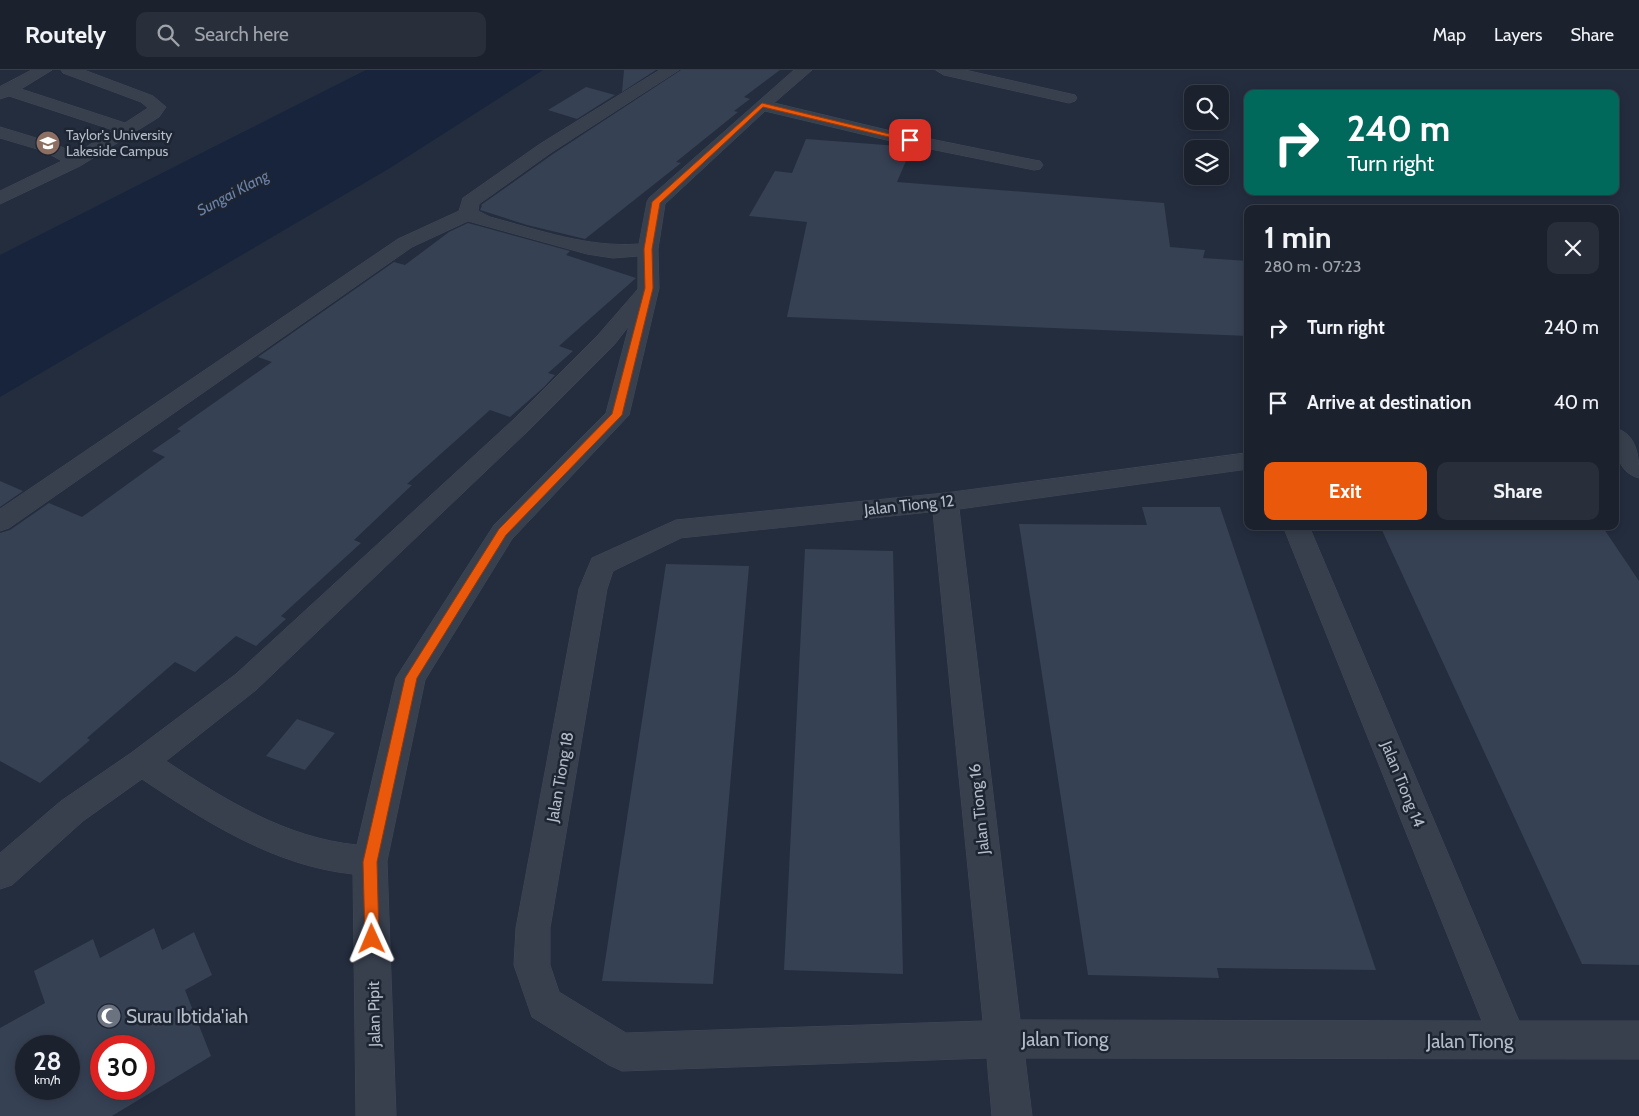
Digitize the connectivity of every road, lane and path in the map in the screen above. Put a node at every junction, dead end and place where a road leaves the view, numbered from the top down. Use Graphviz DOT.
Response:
graph roads {
  1 [pos="44,70"];
  2 [pos="69,70"];
  3 [pos="671,70"];
  4 [pos="804,70"];
  5 [pos="944,70"];
  6 [pos="4,92"];
  7 [pos="1069,98"];
  8 [pos="762,105"];
  9 [pos="126,129"];
  10 [pos="0,132"];
  11 [pos="74,162"];
  12 [pos="1034,165"];
  13 [pos="5,192"];
  14 [pos="468,214"];
  15 [pos="648,249"];
  16 [pos="649,288"];
  17 [pos="1619,442"];
  18 [pos="1244,462"];
  19 [pos="1639,470"];
  20 [pos="945,502"];
  21 [pos="0,522"];
  22 [pos="1298,530"];
  23 [pos="593,589"];
  24 [pos="142,762"];
  25 [pos="370,862"];
  26 [pos="0,874"];
  27 [pos="532,965"];
  28 [pos="1004,1039"];
  29 [pos="1639,1040"];
  30 [pos="1509,1042"];
  31 [pos="376,1116"];
  32 [pos="1012,1116"];
  1 -- 6 [label="street"];
  2 -- 9 [label="street"];
  3 -- 14 [label="street"];
  4 -- 8 [label="street, Jalan Pipit"];
  5 -- 7 [label="street"];
  6 -- 9 [label="street"];
  8 -- 12 [label="street"];
  8 -- 15 [label="street, Jalan Pipit"];
  9 -- 11 [label="street"];
  10 -- 11 [label="street"];
  11 -- 13 [label="street"];
  14 -- 15 [label="street"];
  14 -- 21 [label="street"];
  15 -- 16 [label="street, Jalan Pipit"];
  16 -- 24 [label="street"];
  16 -- 25 [label="street, Jalan Pipit"];
  17 -- 19 [label="street"];
  18 -- 20 [label="street, Jalan Tiong 12"];
  20 -- 23 [label="street, Jalan Tiong 12"];
  20 -- 28 [label="street, Jalan Tiong 16"];
  22 -- 30 [label="street, Jalan Tiong 14"];
  23 -- 27 [label="street, Jalan Tiong 18"];
  24 -- 25 [label="street"];
  24 -- 26 [label="street"];
  25 -- 31 [label="street, Jalan Pipit"];
  27 -- 28 [label="street, Jalan Tiong"];
  28 -- 30 [label="street, Jalan Tiong"];
  28 -- 32 [label="street, Jalan Tiong 16"];
  29 -- 30 [label="street, Jalan Tiong"];
}
